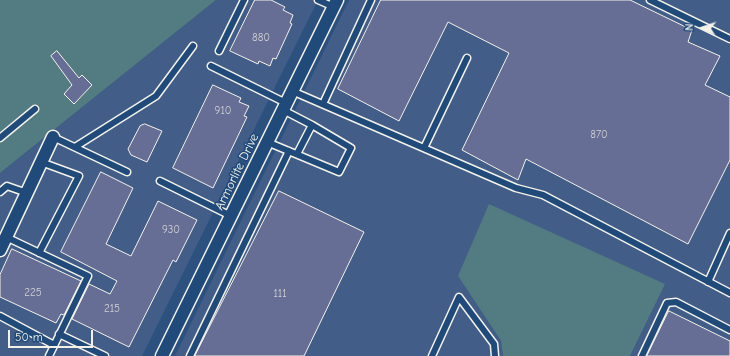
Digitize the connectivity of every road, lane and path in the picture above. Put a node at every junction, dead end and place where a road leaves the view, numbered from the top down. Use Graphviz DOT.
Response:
graph roads {
  1 [pos="244,0"];
  2 [pos="318,0"];
  3 [pos="371,0"];
  4 [pos="650,0"];
  5 [pos="335,3"];
  6 [pos="730,39"];
  7 [pos="194,46"];
  8 [pos="220,51"];
  9 [pos="467,58"];
  10 [pos="212,66"];
  11 [pos="292,91"];
  12 [pos="323,104"];
  13 [pos="285,106"];
  14 [pos="34,109"];
  15 [pos="312,125"];
  16 [pos="53,137"];
  17 [pos="0,138"];
  18 [pos="267,142"];
  19 [pos="76,147"];
  20 [pos="424,148"];
  21 [pos="289,151"];
  22 [pos="297,154"];
  23 [pos="41,162"];
  24 [pos="128,172"];
  25 [pos="160,181"];
  26 [pos="0,192"];
  27 [pos="26,193"];
  28 [pos="231,216"];
  29 [pos="730,233"];
  30 [pos="6,237"];
  31 [pos="0,249"];
  32 [pos="39,253"];
  33 [pos="708,282"];
  34 [pos="730,294"];
  35 [pos="0,316"];
  36 [pos="730,330"];
  37 [pos="59,334"];
  38 [pos="54,345"];
  39 [pos="49,356"];
  40 [pos="105,356"];
  41 [pos="162,356"];
  42 [pos="190,356"];
  43 [pos="432,356"];
  44 [pos="495,356"];
  45 [pos="642,356"];
  1 -- 8 [label="lane"];
  2 -- 5 [label="lane"];
  3 -- 12 [label="lane"];
  4 -- 6 [label="lane"];
  5 -- 11 [label="street, Armorlite Drive"];
  7 -- 19 [label="lane"];
  9 -- 20 [label="lane"];
  10 -- 13 [label="lane"];
  11 -- 12 [label="lane"];
  11 -- 13 [label="street, Armorlite Drive"];
  12 -- 20 [label="lane"];
  13 -- 15 [label="lane"];
  13 -- 18 [label="street, Armorlite Drive"];
  14 -- 17 [label="lane"];
  15 -- 22 [label="lane"];
  15 -- 22 [label="lane"];
  16 -- 19 [label="lane"];
  16 -- 23 [label="street"];
  18 -- 21 [label="lane"];
  18 -- 28 [label="street, Armorlite Drive"];
  19 -- 24 [label="lane"];
  20 -- 33 [label="lane"];
  21 -- 22 [label="lane"];
  21 -- 42 [label="lane"];
  23 -- 27 [label="street"];
  23 -- 32 [label="lane"];
  25 -- 28 [label="lane"];
  26 -- 27 [label="lane"];
  27 -- 30 [label="street"];
  28 -- 41 [label="street, Armorlite Drive"];
  29 -- 33 [label="lane"];
  30 -- 31 [label="street"];
  30 -- 32 [label="lane"];
  32 -- 37 [label="lane"];
  33 -- 34 [label="lane"];
  35 -- 38 [label="lane"];
  36 -- 45 [label="lane"];
  37 -- 38 [label="lane"];
  37 -- 40 [label="lane"];
  38 -- 39 [label="lane"];
  43 -- 44 [label="lane"];
}
